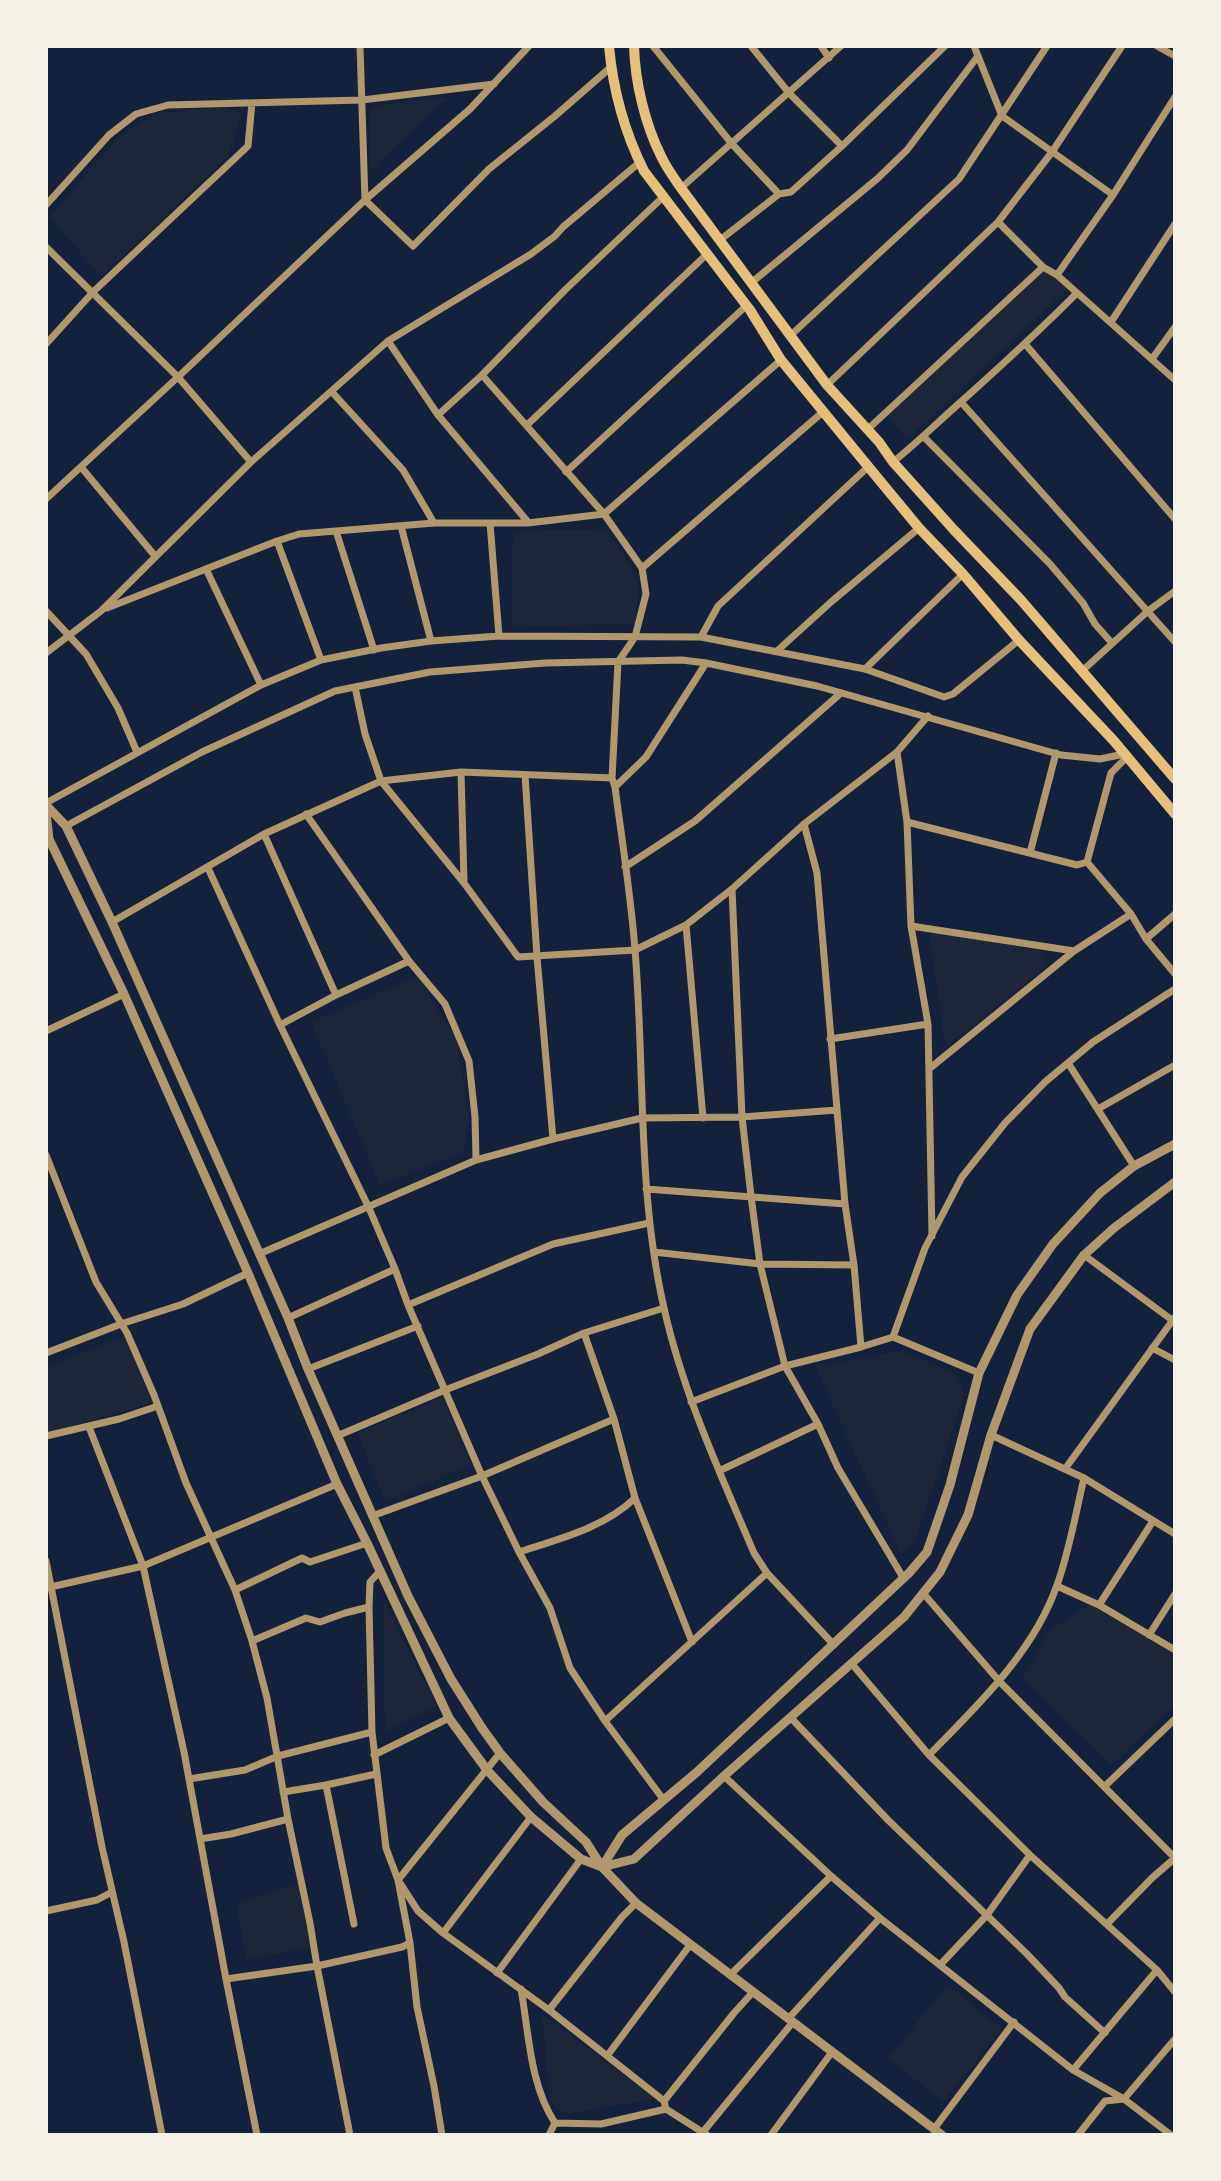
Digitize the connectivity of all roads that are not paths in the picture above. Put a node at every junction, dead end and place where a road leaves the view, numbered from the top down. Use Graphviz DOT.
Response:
graph roads {
  1 [pos="360,46"];
  2 [pos="529,46"];
  3 [pos="609,46"];
  4 [pos="652,46"];
  5 [pos="751,46"];
  6 [pos="821,46"];
  7 [pos="841,46"];
  8 [pos="945,46"];
  9 [pos="974,46"];
  10 [pos="1047,46"];
  11 [pos="1122,46"];
  12 [pos="1157,46"];
  13 [pos="634,50"];
  14 [pos="978,56"];
  15 [pos="1175,56"];
  16 [pos="829,58"];
  17 [pos="611,67"];
  18 [pos="494,84"];
  19 [pos="789,93"];
  20 [pos="1175,97"];
  21 [pos="362,100"];
  22 [pos="252,103"];
  23 [pos="1002,116"];
  24 [pos="732,144"];
  25 [pos="842,146"];
  26 [pos="1052,152"];
  27 [pos="640,162"];
  28 [pos="681,188"];
  29 [pos="779,194"];
  30 [pos="1113,195"];
  31 [pos="663,197"];
  32 [pos="365,200"];
  33 [pos="46,205"];
  34 [pos="998,222"];
  35 [pos="1175,224"];
  36 [pos="720,240"];
  37 [pos="46,247"];
  38 [pos="706,255"];
  39 [pos="1043,267"];
  40 [pos="1057,275"];
  41 [pos="751,283"];
  42 [pos="93,292"];
  43 [pos="1077,293"];
  44 [pos="746,306"];
  45 [pos="1111,322"];
  46 [pos="1175,327"];
  47 [pos="791,335"];
  48 [pos="388,341"];
  49 [pos="46,344"];
  50 [pos="1026,345"];
  51 [pos="1152,359"];
  52 [pos="781,360"];
  53 [pos="482,375"];
  54 [pos="178,377"];
  55 [pos="1175,380"];
  56 [pos="827,385"];
  57 [pos="332,392"];
  58 [pos="961,402"];
  59 [pos="824,411"];
  60 [pos="438,415"];
  61 [pos="527,425"];
  62 [pos="868,429"];
  63 [pos="924,437"];
  64 [pos="251,462"];
  65 [pos="893,462"];
  66 [pos="81,467"];
  67 [pos="868,467"];
  68 [pos="566,472"];
  69 [pos="46,499"];
  70 [pos="604,514"];
  71 [pos="1175,519"];
  72 [pos="434,523"];
  73 [pos="490,523"];
  74 [pos="528,523"];
  75 [pos="401,526"];
  76 [pos="919,528"];
  77 [pos="336,531"];
  78 [pos="277,541"];
  79 [pos="155,556"];
  80 [pos="642,568"];
  81 [pos="206,569"];
  82 [pos="963,574"];
  83 [pos="1175,591"];
  84 [pos="46,611"];
  85 [pos="101,611"];
  86 [pos="1148,611"];
  87 [pos="69,636"];
  88 [pos="499,636"];
  89 [pos="635,637"];
  90 [pos="701,637"];
  91 [pos="1019,640"];
  92 [pos="431,641"];
  93 [pos="1111,642"];
  94 [pos="1175,642"];
  95 [pos="374,650"];
  96 [pos="777,651"];
  97 [pos="46,653"];
  98 [pos="321,660"];
  99 [pos="618,662"];
  100 [pos="706,663"];
  101 [pos="865,669"];
  102 [pos="1082,671"];
  103 [pos="261,685"];
  104 [pos="355,687"];
  105 [pos="841,693"];
  106 [pos="928,716"];
  107 [pos="137,752"];
  108 [pos="897,752"];
  109 [pos="1056,753"];
  110 [pos="1126,755"];
  111 [pos="461,772"];
  112 [pos="525,775"];
  113 [pos="612,778"];
  114 [pos="1175,779"];
  115 [pos="381,781"];
  116 [pos="615,787"];
  117 [pos="46,804"];
  118 [pos="46,813"];
  119 [pos="306,814"];
  120 [pos="1175,814"];
  121 [pos="907,822"];
  122 [pos="804,824"];
  123 [pos="66,826"];
  124 [pos="264,834"];
  125 [pos="48,840"];
  126 [pos="1030,853"];
  127 [pos="1087,862"];
  128 [pos="625,867"];
  129 [pos="208,868"];
  130 [pos="464,883"];
  131 [pos="732,889"];
  132 [pos="1131,914"];
  133 [pos="1175,914"];
  134 [pos="112,922"];
  135 [pos="686,925"];
  136 [pos="911,926"];
  137 [pos="1146,939"];
  138 [pos="635,950"];
  139 [pos="1074,951"];
  140 [pos="537,957"];
  141 [pos="409,961"];
  142 [pos="1175,974"];
  143 [pos="1175,989"];
  144 [pos="124,994"];
  145 [pos="336,995"];
  146 [pos="928,1024"];
  147 [pos="280,1025"];
  148 [pos="46,1031"];
  149 [pos="830,1039"];
  150 [pos="1068,1063"];
  151 [pos="1175,1065"];
  152 [pos="929,1069"];
  153 [pos="1098,1109"];
  154 [pos="837,1110"];
  155 [pos="742,1117"];
  156 [pos="642,1118"];
  157 [pos="703,1118"];
  158 [pos="553,1139"];
  159 [pos="1175,1144"];
  160 [pos="46,1155"];
  161 [pos="476,1160"];
  162 [pos="1134,1166"];
  163 [pos="1175,1182"];
  164 [pos="646,1189"];
  165 [pos="751,1196"];
  166 [pos="845,1204"];
  167 [pos="369,1208"];
  168 [pos="649,1223"];
  169 [pos="932,1236"];
  170 [pos="654,1252"];
  171 [pos="259,1254"];
  172 [pos="1084,1255"];
  173 [pos="760,1264"];
  174 [pos="854,1265"];
  175 [pos="395,1269"];
  176 [pos="248,1273"];
  177 [pos="408,1305"];
  178 [pos="664,1308"];
  179 [pos="288,1318"];
  180 [pos="1174,1318"];
  181 [pos="121,1324"];
  182 [pos="418,1326"];
  183 [pos="584,1333"];
  184 [pos="893,1337"];
  185 [pos="861,1347"];
  186 [pos="1152,1348"];
  187 [pos="46,1353"];
  188 [pos="1175,1360"];
  189 [pos="785,1366"];
  190 [pos="308,1369"];
  191 [pos="979,1373"];
  192 [pos="445,1390"];
  193 [pos="691,1402"];
  194 [pos="158,1406"];
  195 [pos="614,1419"];
  196 [pos="818,1424"];
  197 [pos="89,1427"];
  198 [pos="991,1435"];
  199 [pos="46,1436"];
  200 [pos="337,1436"];
  201 [pos="1065,1469"];
  202 [pos="719,1471"];
  203 [pos="482,1476"];
  204 [pos="1084,1478"];
  205 [pos="337,1484"];
  206 [pos="635,1498"];
  207 [pos="372,1516"];
  208 [pos="1153,1521"];
  209 [pos="1175,1534"];
  210 [pos="212,1538"];
  211 [pos="367,1543"];
  212 [pos="519,1552"];
  213 [pos="46,1561"];
  214 [pos="143,1566"];
  215 [pos="380,1571"];
  216 [pos="767,1573"];
  217 [pos="904,1579"];
  218 [pos="1057,1586"];
  219 [pos="49,1588"];
  220 [pos="235,1590"];
  221 [pos="923,1593"];
  222 [pos="1175,1594"];
  223 [pos="1099,1605"];
  224 [pos="369,1607"];
  225 [pos="1149,1635"];
  226 [pos="252,1641"];
  227 [pos="692,1642"];
  228 [pos="834,1645"];
  229 [pos="1175,1650"];
  230 [pos="852,1664"];
  231 [pos="1000,1682"];
  232 [pos="449,1718"];
  233 [pos="791,1718"];
  234 [pos="1175,1719"];
  235 [pos="605,1721"];
  236 [pos="372,1732"];
  237 [pos="500,1753"];
  238 [pos="374,1755"];
  239 [pos="929,1755"];
  240 [pos="278,1756"];
  241 [pos="487,1770"];
  242 [pos="376,1774"];
  243 [pos="724,1776"];
  244 [pos="189,1779"];
  245 [pos="326,1785"];
  246 [pos="1105,1786"];
  247 [pos="283,1792"];
  248 [pos="663,1799"];
  249 [pos="531,1817"];
  250 [pos="288,1819"];
  251 [pos="200,1839"];
  252 [pos="1030,1855"];
  253 [pos="1175,1858"];
  254 [pos="581,1859"];
  255 [pos="602,1867"];
  256 [pos="831,1876"];
  257 [pos="398,1880"];
  258 [pos="112,1892"];
  259 [pos="636,1903"];
  260 [pos="46,1911"];
  261 [pos="987,1915"];
  262 [pos="880,1918"];
  263 [pos="354,1924"];
  264 [pos="1107,1924"];
  265 [pos="443,1933"];
  266 [pos="410,1943"];
  267 [pos="690,1945"];
  268 [pos="940,1965"];
  269 [pos="317,1966"];
  270 [pos="1157,1970"];
  271 [pos="497,1973"];
  272 [pos="730,1975"];
  273 [pos="226,1979"];
  274 [pos="521,1989"];
  275 [pos="753,1992"];
  276 [pos="1175,1992"];
  277 [pos="549,2010"];
  278 [pos="790,2020"];
  279 [pos="1014,2022"];
  280 [pos="1105,2033"];
  281 [pos="1175,2039"];
  282 [pos="832,2052"];
  283 [pos="607,2056"];
  284 [pos="1073,2070"];
  285 [pos="1124,2099"];
  286 [pos="665,2105"];
  287 [pos="555,2123"];
  288 [pos="938,2132"];
  289 [pos="705,2134"];
  290 [pos="162,2135"];
  291 [pos="257,2135"];
  292 [pos="350,2135"];
  293 [pos="442,2135"];
  294 [pos="549,2135"];
  295 [pos="771,2135"];
  296 [pos="1078,2135"];
  297 [pos="1171,2135"];
  1 -- 21 [label="street"];
  2 -- 18 [label="street"];
  3 -- 17 [label="main road"];
  4 -- 13 [label="street"];
  4 -- 24 [label="street"];
  5 -- 19 [label="street"];
  6 -- 16 [label="street"];
  7 -- 16 [label="street"];
  8 -- 25 [label="street"];
  9 -- 14 [label="street"];
  10 -- 23 [label="street"];
  11 -- 26 [label="street"];
  12 -- 15 [label="street"];
  13 -- 28 [label="main road"];
  14 -- 23 [label="street"];
  14 -- 41 [label="street"];
  16 -- 19 [label="street"];
  17 -- 27 [label="main road"];
  17 -- 32 [label="street"];
  18 -- 21 [label="street"];
  18 -- 32 [label="street"];
  19 -- 24 [label="street"];
  19 -- 25 [label="street"];
  20 -- 30 [label="street"];
  21 -- 22 [label="street"];
  21 -- 32 [label="street"];
  22 -- 33 [label="street"];
  22 -- 42 [label="street"];
  23 -- 26 [label="street"];
  23 -- 47 [label="street"];
  24 -- 28 [label="street"];
  24 -- 29 [label="street"];
  25 -- 29 [label="street"];
  26 -- 30 [label="street"];
  26 -- 34 [label="street"];
  27 -- 31 [label="main road"];
  27 -- 48 [label="street"];
  28 -- 36 [label="main road"];
  29 -- 36 [label="street"];
  30 -- 40 [label="street"];
  31 -- 38 [label="main road"];
  31 -- 53 [label="street"];
  32 -- 54 [label="street"];
  34 -- 39 [label="street"];
  34 -- 56 [label="street"];
  35 -- 45 [label="street"];
  36 -- 41 [label="main road"];
  37 -- 42 [label="street"];
  38 -- 44 [label="main road"];
  38 -- 61 [label="street"];
  39 -- 40 [label="street"];
  39 -- 62 [label="street"];
  40 -- 43 [label="street"];
  41 -- 47 [label="main road"];
  42 -- 49 [label="street"];
  42 -- 54 [label="street"];
  43 -- 45 [label="street"];
  43 -- 50 [label="street"];
  44 -- 52 [label="main road"];
  44 -- 68 [label="street"];
  45 -- 51 [label="street"];
  46 -- 51 [label="street"];
  47 -- 56 [label="main road"];
  48 -- 57 [label="street"];
  48 -- 60 [label="street"];
  50 -- 58 [label="street"];
  50 -- 71 [label="street"];
  51 -- 55 [label="street"];
  52 -- 59 [label="main road"];
  52 -- 70 [label="street"];
  53 -- 60 [label="street"];
  53 -- 61 [label="street"];
  54 -- 64 [label="street"];
  54 -- 66 [label="street"];
  56 -- 62 [label="main road"];
  57 -- 64 [label="street"];
  57 -- 72 [label="street"];
  58 -- 63 [label="street"];
  58 -- 86 [label="street"];
  59 -- 67 [label="main road"];
  59 -- 80 [label="street"];
  60 -- 74 [label="street"];
  61 -- 68 [label="street"];
  62 -- 65 [label="main road"];
  63 -- 65 [label="street"];
  63 -- 93 [label="street"];
  64 -- 79 [label="street"];
  65 -- 102 [label="main road"];
  66 -- 69 [label="street"];
  66 -- 79 [label="street"];
  67 -- 76 [label="main road"];
  67 -- 90 [label="street"];
  68 -- 70 [label="street"];
  70 -- 74 [label="street"];
  70 -- 80 [label="street"];
  72 -- 73 [label="street"];
  72 -- 75 [label="street"];
  73 -- 74 [label="street"];
  73 -- 88 [label="street"];
  75 -- 77 [label="street"];
  75 -- 92 [label="street"];
  76 -- 82 [label="main road"];
  76 -- 96 [label="street"];
  77 -- 78 [label="street"];
  77 -- 95 [label="street"];
  78 -- 81 [label="street"];
  78 -- 98 [label="street"];
  79 -- 85 [label="street"];
  80 -- 89 [label="street"];
  81 -- 85 [label="street"];
  81 -- 103 [label="street"];
  82 -- 91 [label="main road"];
  82 -- 101 [label="street"];
  83 -- 86 [label="street"];
  84 -- 87 [label="street"];
  85 -- 87 [label="street"];
  86 -- 93 [label="street"];
  86 -- 94 [label="street"];
  87 -- 97 [label="street"];
  87 -- 107 [label="street"];
  88 -- 89 [label="street"];
  88 -- 92 [label="street"];
  89 -- 90 [label="street"];
  89 -- 99 [label="street"];
  90 -- 96 [label="street"];
  91 -- 101 [label="street"];
  91 -- 110 [label="main road"];
  92 -- 95 [label="street"];
  93 -- 102 [label="street"];
  95 -- 98 [label="street"];
  96 -- 101 [label="street"];
  98 -- 103 [label="street"];
  99 -- 100 [label="street"];
  99 -- 104 [label="street"];
  99 -- 113 [label="street"];
  100 -- 105 [label="street"];
  100 -- 116 [label="street"];
  102 -- 114 [label="main road"];
  103 -- 107 [label="street"];
  104 -- 115 [label="street"];
  104 -- 123 [label="street"];
  105 -- 106 [label="street"];
  105 -- 128 [label="street"];
  106 -- 108 [label="street"];
  106 -- 109 [label="street"];
  107 -- 117 [label="street"];
  108 -- 121 [label="street"];
  108 -- 122 [label="street"];
  109 -- 110 [label="street"];
  109 -- 126 [label="street"];
  110 -- 120 [label="main road"];
  110 -- 127 [label="street"];
  111 -- 112 [label="street"];
  111 -- 115 [label="street"];
  111 -- 130 [label="street"];
  112 -- 113 [label="street"];
  112 -- 140 [label="street"];
  113 -- 116 [label="street"];
  115 -- 119 [label="street"];
  115 -- 130 [label="street"];
  116 -- 128 [label="street"];
  117 -- 123 [label="street"];
  118 -- 125 [label="street"];
  119 -- 124 [label="street"];
  119 -- 141 [label="street"];
  121 -- 126 [label="street"];
  121 -- 136 [label="street"];
  122 -- 131 [label="street"];
  122 -- 149 [label="street"];
  123 -- 125 [label="street"];
  123 -- 134 [label="street"];
  124 -- 129 [label="street"];
  124 -- 145 [label="street"];
  125 -- 144 [label="street"];
  126 -- 127 [label="street"];
  127 -- 132 [label="street"];
  128 -- 138 [label="street"];
  129 -- 134 [label="street"];
  129 -- 147 [label="street"];
  130 -- 140 [label="street"];
  131 -- 135 [label="street"];
  131 -- 155 [label="street"];
  132 -- 137 [label="street"];
  132 -- 139 [label="street"];
  133 -- 137 [label="street"];
  134 -- 171 [label="street"];
  135 -- 138 [label="street"];
  135 -- 157 [label="street"];
  136 -- 139 [label="street"];
  136 -- 146 [label="street"];
  137 -- 142 [label="street"];
  138 -- 140 [label="street"];
  138 -- 156 [label="street"];
  139 -- 152 [label="street"];
  140 -- 158 [label="street"];
  141 -- 145 [label="street"];
  141 -- 161 [label="street"];
  143 -- 150 [label="street"];
  144 -- 148 [label="street"];
  144 -- 176 [label="street"];
  145 -- 147 [label="street"];
  146 -- 149 [label="street"];
  146 -- 152 [label="street"];
  147 -- 167 [label="street"];
  149 -- 154 [label="street"];
  150 -- 153 [label="street"];
  150 -- 169 [label="street"];
  151 -- 153 [label="street"];
  152 -- 169 [label="street"];
  153 -- 162 [label="street"];
  154 -- 155 [label="street"];
  154 -- 166 [label="street"];
  155 -- 157 [label="street"];
  155 -- 165 [label="street"];
  156 -- 157 [label="street"];
  156 -- 158 [label="street"];
  156 -- 164 [label="street"];
  158 -- 161 [label="street"];
  159 -- 162 [label="street"];
  160 -- 181 [label="street"];
  161 -- 167 [label="street"];
  162 -- 191 [label="street"];
  163 -- 172 [label="street"];
  164 -- 165 [label="street"];
  164 -- 168 [label="street"];
  165 -- 166 [label="street"];
  165 -- 173 [label="street"];
  166 -- 174 [label="street"];
  167 -- 171 [label="street"];
  167 -- 175 [label="street"];
  168 -- 170 [label="street"];
  168 -- 177 [label="street"];
  169 -- 184 [label="street"];
  170 -- 173 [label="street"];
  170 -- 178 [label="street"];
  171 -- 179 [label="street"];
  172 -- 180 [label="street"];
  172 -- 198 [label="street"];
  173 -- 174 [label="street"];
  173 -- 189 [label="street"];
  174 -- 185 [label="street"];
  175 -- 177 [label="street"];
  175 -- 179 [label="street"];
  176 -- 181 [label="street"];
  176 -- 205 [label="street"];
  177 -- 182 [label="street"];
  178 -- 183 [label="street"];
  178 -- 193 [label="street"];
  179 -- 190 [label="street"];
  180 -- 186 [label="street"];
  181 -- 187 [label="street"];
  181 -- 194 [label="street"];
  182 -- 190 [label="street"];
  182 -- 192 [label="street"];
  183 -- 192 [label="street"];
  183 -- 195 [label="street"];
  184 -- 185 [label="street"];
  184 -- 191 [label="street"];
  185 -- 189 [label="street"];
  186 -- 188 [label="street"];
  186 -- 201 [label="street"];
  189 -- 193 [label="street"];
  189 -- 196 [label="street"];
  190 -- 200 [label="street"];
  191 -- 217 [label="street"];
  192 -- 200 [label="street"];
  192 -- 203 [label="street"];
  193 -- 202 [label="street"];
  194 -- 197 [label="street"];
  194 -- 210 [label="street"];
  195 -- 203 [label="street"];
  195 -- 206 [label="street"];
  196 -- 202 [label="street"];
  196 -- 217 [label="street"];
  197 -- 199 [label="street"];
  197 -- 214 [label="street"];
  198 -- 201 [label="street"];
  198 -- 221 [label="street"];
  200 -- 207 [label="street"];
  201 -- 204 [label="street"];
  202 -- 216 [label="street"];
  203 -- 207 [label="street"];
  203 -- 212 [label="street"];
  204 -- 208 [label="street"];
  204 -- 218 [label="street"];
  205 -- 210 [label="street"];
  205 -- 211 [label="street"];
  206 -- 212 [label="street"];
  206 -- 227 [label="street"];
  207 -- 237 [label="street"];
  208 -- 209 [label="street"];
  208 -- 223 [label="street"];
  210 -- 214 [label="street"];
  210 -- 220 [label="street"];
  211 -- 215 [label="street"];
  211 -- 220 [label="street"];
  212 -- 235 [label="street"];
  213 -- 219 [label="street"];
  214 -- 219 [label="street"];
  214 -- 244 [label="street"];
  215 -- 224 [label="street"];
  215 -- 232 [label="street"];
  216 -- 227 [label="street"];
  216 -- 228 [label="street"];
  217 -- 228 [label="street"];
  218 -- 223 [label="street"];
  218 -- 231 [label="street"];
  219 -- 258 [label="street"];
  220 -- 226 [label="street"];
  221 -- 230 [label="street"];
  221 -- 231 [label="street"];
  222 -- 225 [label="street"];
  223 -- 225 [label="street"];
  224 -- 226 [label="street"];
  224 -- 236 [label="street"];
  225 -- 229 [label="street"];
  226 -- 240 [label="street"];
  227 -- 235 [label="street"];
  228 -- 248 [label="street"];
  230 -- 233 [label="street"];
  230 -- 239 [label="street"];
  231 -- 239 [label="street"];
  231 -- 246 [label="street"];
  232 -- 238 [label="street"];
  232 -- 241 [label="street"];
  233 -- 243 [label="street"];
  233 -- 261 [label="street"];
  234 -- 246 [label="street"];
  235 -- 248 [label="street"];
  236 -- 238 [label="street"];
  236 -- 240 [label="street"];
  237 -- 241 [label="street"];
  237 -- 255 [label="street"];
  238 -- 242 [label="street"];
  239 -- 252 [label="street"];
  240 -- 244 [label="street"];
  240 -- 247 [label="street"];
  241 -- 249 [label="street"];
  241 -- 257 [label="street"];
  242 -- 245 [label="street"];
  242 -- 257 [label="street"];
  243 -- 255 [label="street"];
  243 -- 256 [label="street"];
  244 -- 251 [label="street"];
  245 -- 247 [label="street"];
  245 -- 263 [label="street"];
  246 -- 253 [label="street"];
  247 -- 250 [label="street"];
  248 -- 255 [label="street"];
  249 -- 254 [label="street"];
  249 -- 265 [label="street"];
  250 -- 251 [label="street"];
  250 -- 269 [label="street"];
  251 -- 273 [label="street"];
  252 -- 261 [label="street"];
  252 -- 264 [label="street"];
  253 -- 264 [label="street"];
  254 -- 255 [label="street"];
  254 -- 271 [label="street"];
  255 -- 259 [label="street"];
  256 -- 262 [label="street"];
  256 -- 272 [label="street"];
  257 -- 265 [label="street"];
  257 -- 266 [label="street"];
  258 -- 260 [label="street"];
  258 -- 290 [label="street"];
  259 -- 267 [label="street"];
  259 -- 277 [label="street"];
  261 -- 268 [label="street"];
  261 -- 280 [label="street"];
  262 -- 268 [label="street"];
  262 -- 278 [label="street"];
  264 -- 270 [label="street"];
  265 -- 271 [label="street"];
  266 -- 269 [label="street"];
  266 -- 293 [label="street"];
  267 -- 272 [label="street"];
  267 -- 283 [label="street"];
  268 -- 279 [label="street"];
  269 -- 273 [label="street"];
  269 -- 292 [label="street"];
  270 -- 276 [label="street"];
  270 -- 280 [label="street"];
  271 -- 274 [label="street"];
  272 -- 275 [label="street"];
  273 -- 291 [label="street"];
  274 -- 277 [label="street"];
  274 -- 287 [label="street"];
  275 -- 278 [label="street"];
  275 -- 286 [label="street"];
  277 -- 283 [label="street"];
  278 -- 282 [label="street"];
  278 -- 289 [label="street"];
  279 -- 284 [label="street"];
  279 -- 288 [label="street"];
  280 -- 284 [label="street"];
  281 -- 285 [label="street"];
  282 -- 288 [label="street"];
  282 -- 295 [label="street"];
  283 -- 286 [label="street"];
  284 -- 285 [label="street"];
  285 -- 296 [label="street"];
  285 -- 297 [label="street"];
  286 -- 287 [label="street"];
  286 -- 289 [label="street"];
  287 -- 294 [label="street"];
}
